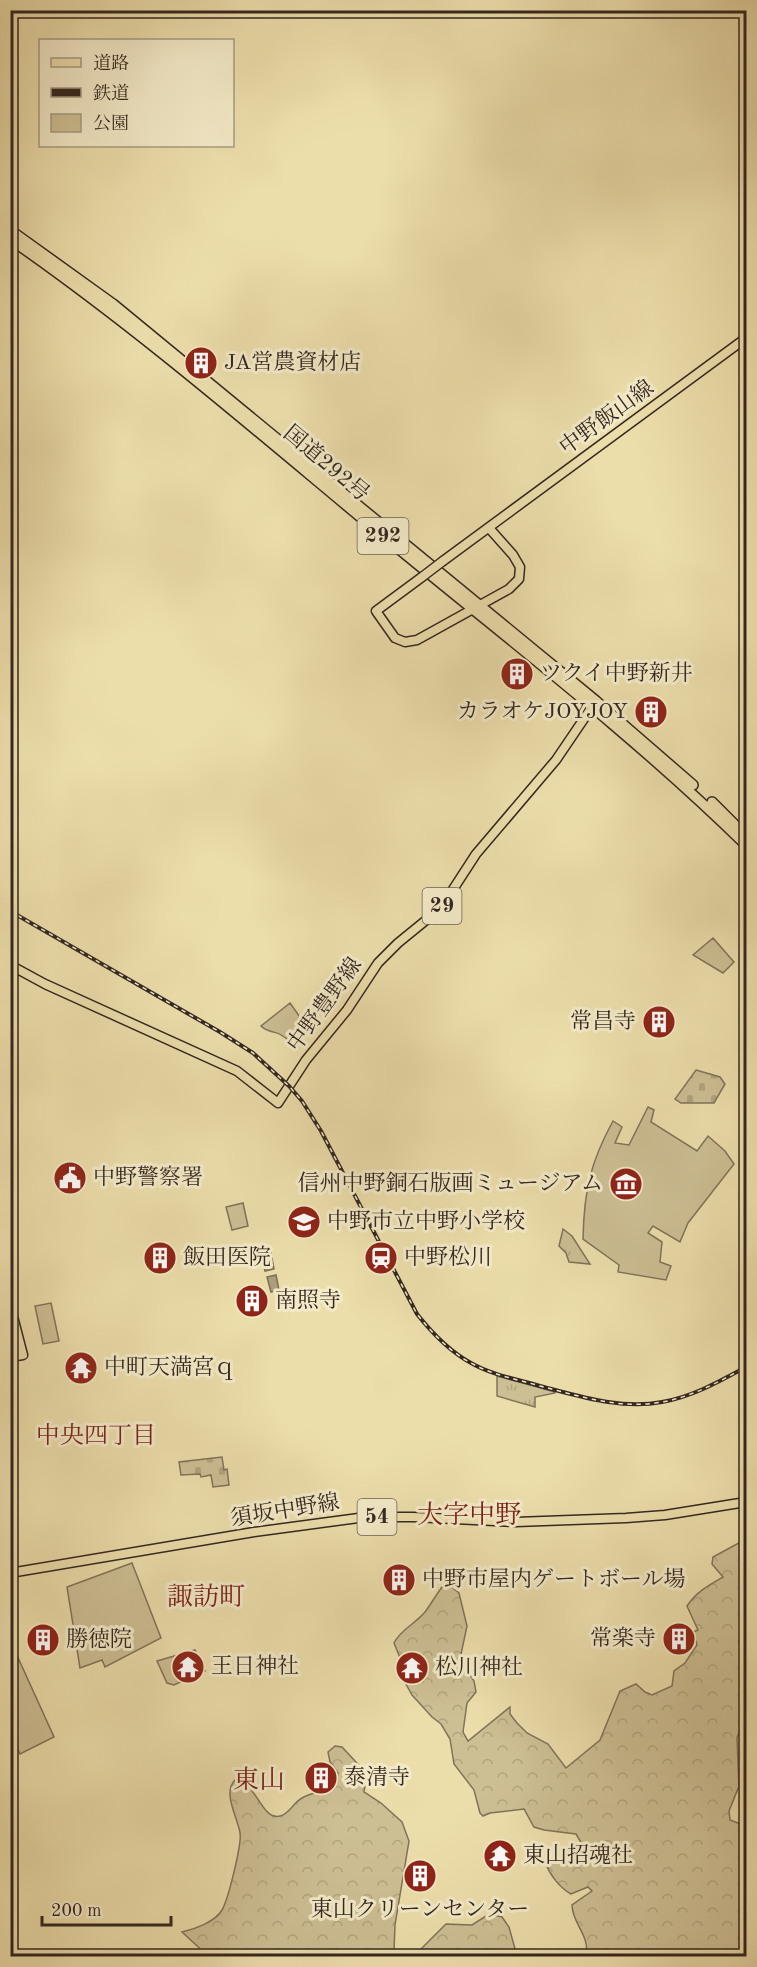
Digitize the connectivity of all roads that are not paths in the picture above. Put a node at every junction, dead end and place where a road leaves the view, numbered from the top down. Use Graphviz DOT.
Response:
graph roads {
  1 [pos="10,230"];
  2 [pos="10,239"];
  3 [pos="747,338"];
  4 [pos="489,528"];
  5 [pos="476,607"];
  6 [pos="594,704"];
  7 [pos="747,836"];
  8 [pos="747,845"];
  9 [pos="10,965"];
  10 [pos="10,1305"];
  11 [pos="10,1357"];
  12 [pos="747,1502"];
  13 [pos="10,1573"];
  1 -- 5 [label="highway, 国道292号 / 292"];
  2 -- 5 [label="highway, 国道292号 / 292"];
  3 -- 4 [label="main road, 中野飯山線"];
  4 -- 5 [label="main road, 中野飯山線"];
  4 -- 5 [label="main road, 中野飯山線, bridge"];
  5 -- 6 [label="highway, 国道292号 / 292"];
  6 -- 7 [label="highway, 国道292号 / 292"];
  6 -- 8 [label="highway, 国道292号 / 292"];
  6 -- 9 [label="main road, 中野豊野線 / 29"];
  10 -- 11 [label="main road"];
  12 -- 13 [label="main road, 須坂中野線 / 54"];
}
